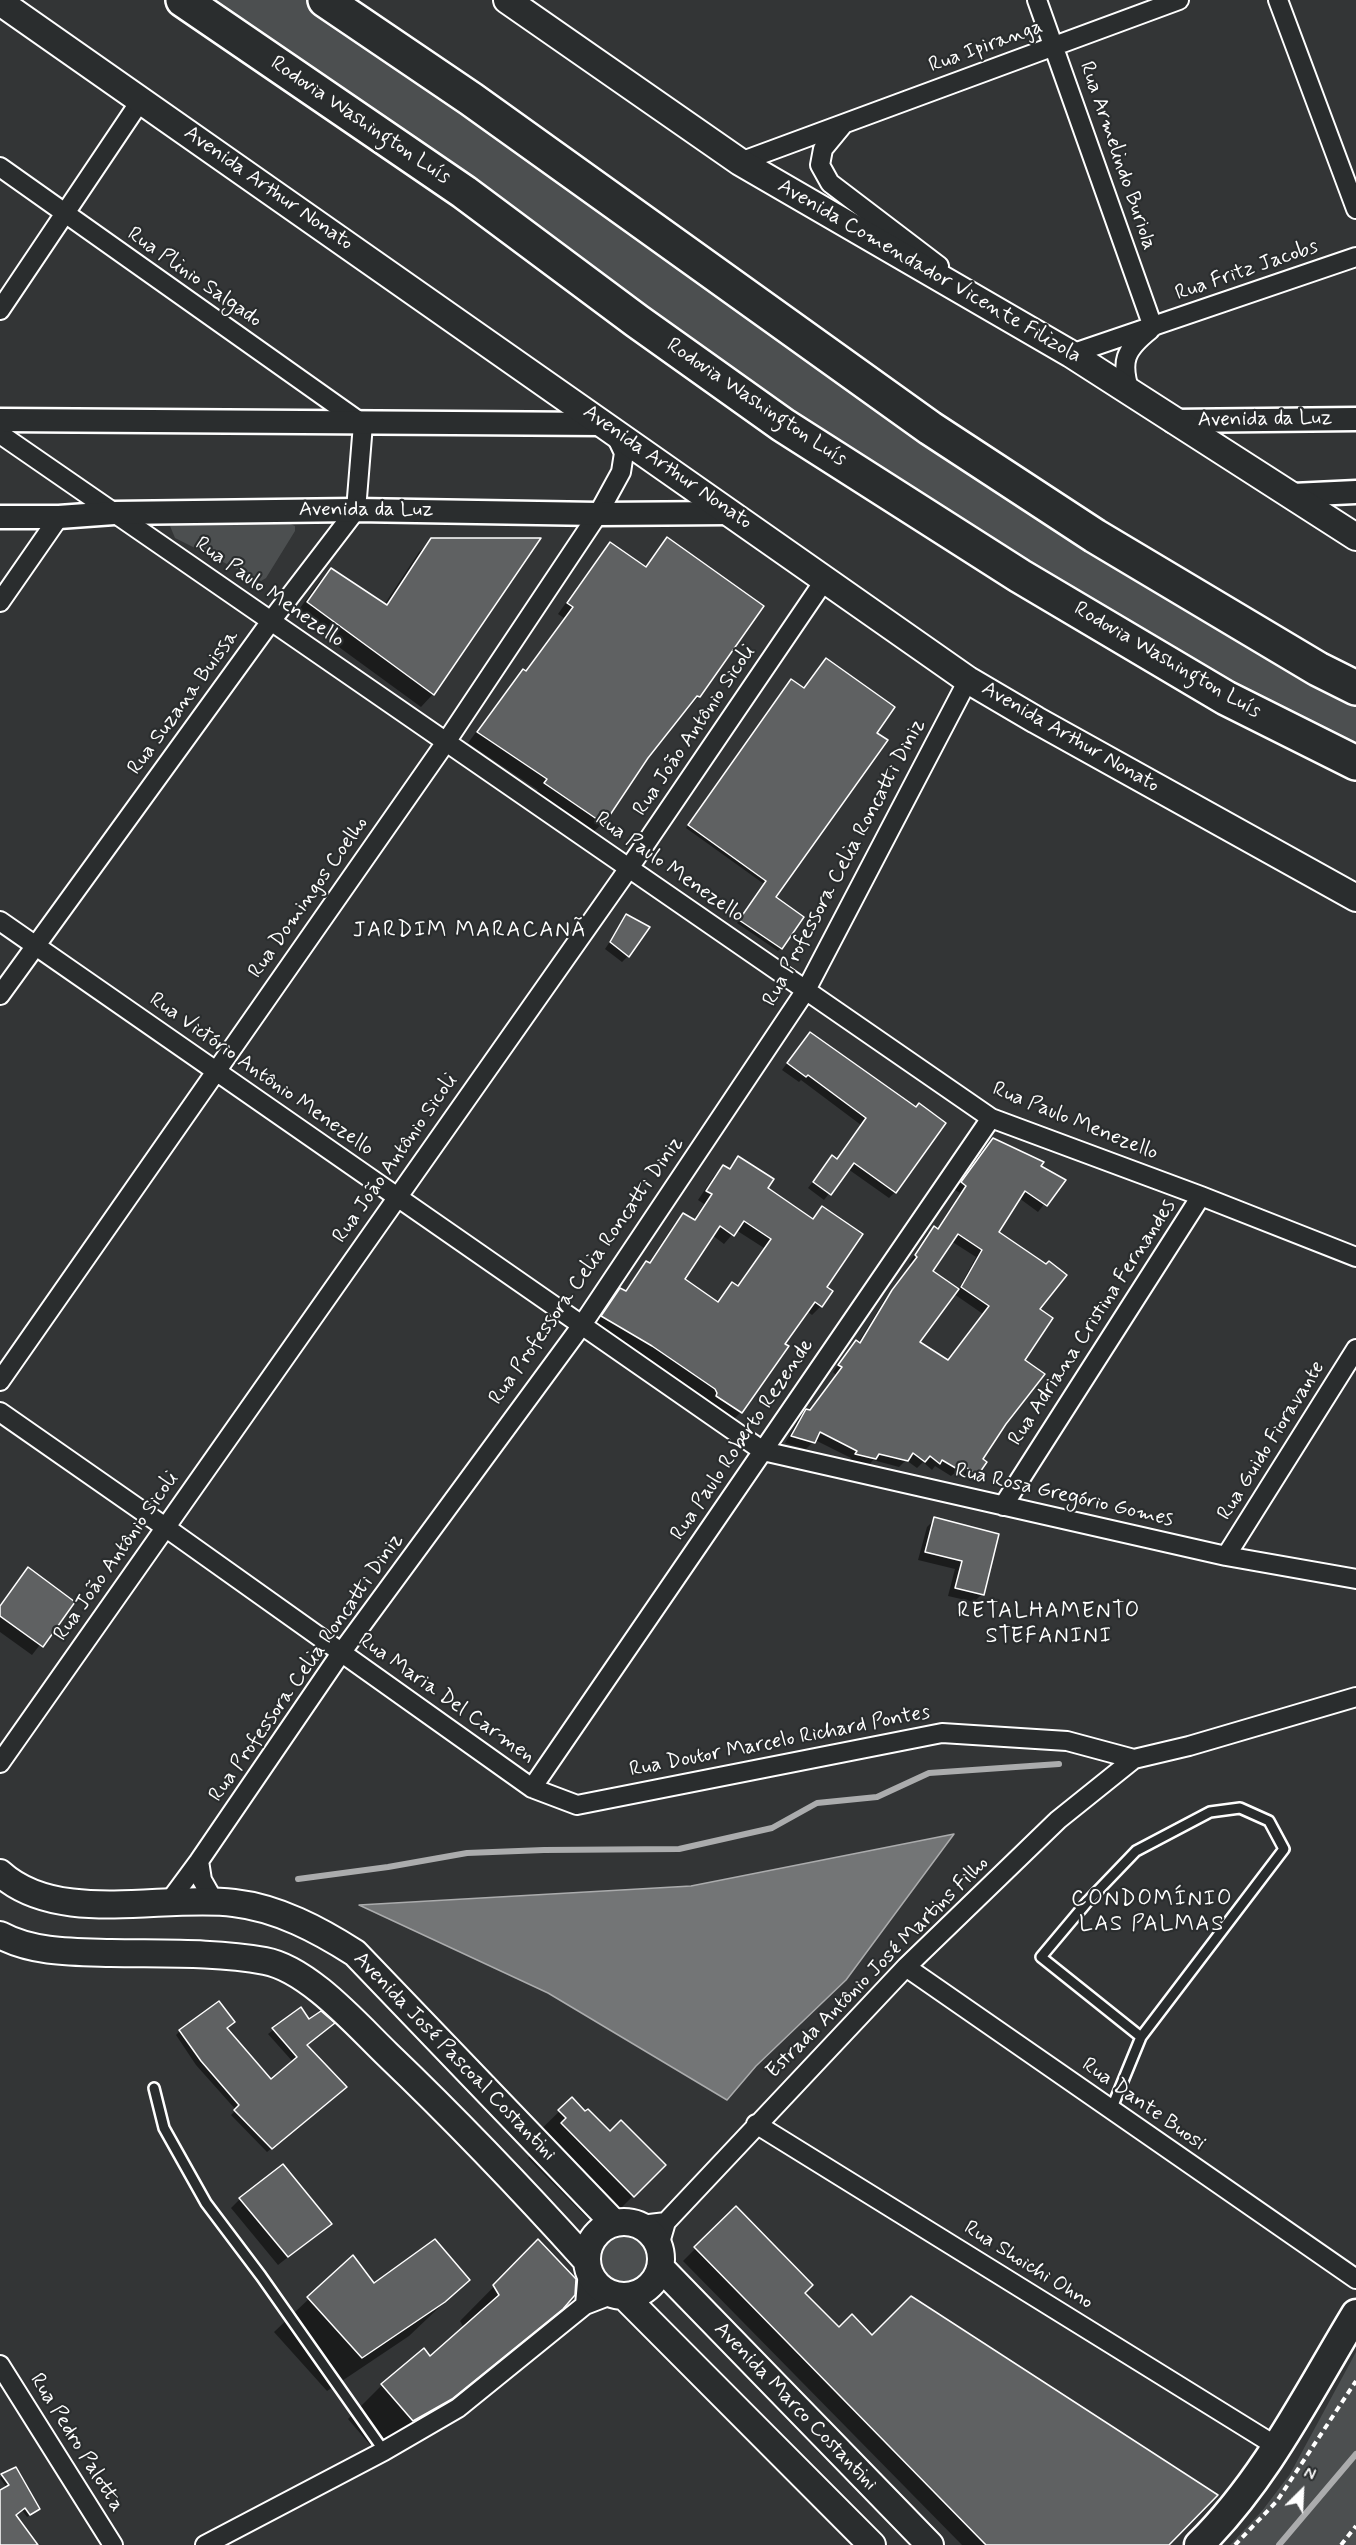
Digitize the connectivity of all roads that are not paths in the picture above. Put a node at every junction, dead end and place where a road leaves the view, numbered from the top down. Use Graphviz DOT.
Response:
graph roads {
  1 [pos="183,0"];
  2 [pos="325,0"];
  3 [pos="507,0"];
  4 [pos="1037,0"];
  5 [pos="1179,0"];
  6 [pos="1278,0"];
  7 [pos="0,2"];
  8 [pos="1054,46"];
  9 [pos="141,100"];
  10 [pos="843,125"];
  11 [pos="740,162"];
  12 [pos="0,167"];
  13 [pos="1356,209"];
  14 [pos="65,214"];
  15 [pos="1356,257"];
  16 [pos="990,306"];
  17 [pos="0,310"];
  18 [pos="1153,327"];
  19 [pos="1071,354"];
  20 [pos="1130,392"];
  21 [pos="1356,419"];
  22 [pos="0,420"];
  23 [pos="1173,421"];
  24 [pos="363,424"];
  25 [pos="609,427"];
  26 [pos="0,434"];
  27 [pos="1356,492"];
  28 [pos="1293,495"];
  29 [pos="356,510"];
  30 [pos="114,513"];
  31 [pos="731,513"];
  32 [pos="598,514"];
  33 [pos="59,517"];
  34 [pos="0,518"];
  35 [pos="1095,536"];
  36 [pos="1356,537"];
  37 [pos="826,578"];
  38 [pos="0,602"];
  39 [pos="271,621"];
  40 [pos="1356,669"];
  41 [pos="968,680"];
  42 [pos="1356,688"];
  43 [pos="1226,698"];
  44 [pos="446,742"];
  45 [pos="1356,763"];
  46 [pos="1356,774"];
  47 [pos="629,868"];
  48 [pos="1356,898"];
  49 [pos="0,921"];
  50 [pos="35,945"];
  51 [pos="806,990"];
  52 [pos="0,995"];
  53 [pos="215,1071"];
  54 [pos="991,1118"];
  55 [pos="1201,1196"];
  56 [pos="397,1197"];
  57 [pos="1356,1257"];
  58 [pos="582,1325"];
  59 [pos="1356,1349"];
  60 [pos="0,1381"];
  61 [pos="0,1412"];
  62 [pos="763,1451"];
  63 [pos="1003,1506"];
  64 [pos="165,1527"];
  65 [pos="1226,1556"];
  66 [pos="1356,1579"];
  67 [pos="341,1653"];
  68 [pos="1356,1697"];
  69 [pos="1134,1759"];
  70 [pos="0,1763"];
  71 [pos="532,1788"];
  72 [pos="577,1805"];
  73 [pos="200,1862"];
  74 [pos="0,1873"];
  75 [pos="168,1903"];
  76 [pos="215,1903"];
  77 [pos="0,1935"];
  78 [pos="906,1967"];
  79 [pos="1141,2037"];
  80 [pos="154,2088"];
  81 [pos="1111,2110"];
  82 [pos="756,2124"];
  83 [pos="614,2223"];
  84 [pos="662,2245"];
  85 [pos="587,2265"];
  86 [pos="1356,2279"];
  87 [pos="618,2296"];
  88 [pos="585,2305"];
  89 [pos="1356,2314"];
  90 [pos="0,2365"];
  91 [pos="1276,2446"];
  92 [pos="384,2451"];
  93 [pos="113,2545"];
  94 [pos="205,2545"];
  95 [pos="872,2545"];
  96 [pos="930,2545"];
  97 [pos="1199,2545"];
  1 -- 43 [label="highway, Rodovia Washington Luís"];
  2 -- 35 [label="highway"];
  3 -- 11 [label="main road, Avenida Comendador Vicente Filizola"];
  4 -- 8 [label="street, Rua Armelindo Buriola"];
  5 -- 8 [label="street, Rua Ipiranga"];
  6 -- 13 [label="street"];
  7 -- 9 [label="main road, Avenida Arthur Nonato"];
  8 -- 10 [label="street, Rua Ipiranga"];
  8 -- 18 [label="street, Rua Armelindo Buriola"];
  9 -- 14 [label="street"];
  9 -- 25 [label="main road, Avenida Arthur Nonato"];
  10 -- 11 [label="street, Rua Ipiranga"];
  10 -- 16 [label="street"];
  11 -- 16 [label="main road, Avenida Comendador Vicente Filizola"];
  12 -- 14 [label="street, Rua Plinio Salgado"];
  14 -- 17 [label="street"];
  14 -- 24 [label="street, Rua Plinio Salgado"];
  15 -- 18 [label="street, Rua Fritz Jacobs"];
  16 -- 19 [label="main road, Avenida Comendador Vicente Filizola"];
  18 -- 19 [label="street, Rua Fritz Jacobs"];
  18 -- 20 [label="street, Rua Fritz Jacobs"];
  19 -- 20 [label="main road, Avenida Comendador Vicente Filizola"];
  20 -- 23 [label="main road, Avenida Comendador Vicente Filizola"];
  21 -- 23 [label="street, Avenida da Luz"];
  22 -- 24 [label="street"];
  23 -- 28 [label="main road, Avenida Comendador Vicente Filizola"];
  24 -- 25 [label="street"];
  24 -- 29 [label="street"];
  25 -- 31 [label="main road, Avenida Arthur Nonato"];
  25 -- 32 [label="street, Rua Domingos Coelho"];
  26 -- 30 [label="street, Rua Paulo Menezello"];
  27 -- 28 [label="street"];
  28 -- 36 [label="main road, Avenida Comendador Vicente Filizola"];
  29 -- 30 [label="street, Avenida da Luz"];
  29 -- 32 [label="street, Avenida da Luz"];
  29 -- 39 [label="street, Rua Suzana Buissa"];
  30 -- 33 [label="street, Avenida da Luz"];
  30 -- 39 [label="street, Rua Paulo Menezello"];
  31 -- 32 [label="street, Avenida da Luz"];
  31 -- 37 [label="main road, Avenida Arthur Nonato"];
  32 -- 44 [label="street, Rua Domingos Coelho"];
  33 -- 34 [label="street, Avenida da Luz"];
  33 -- 38 [label="street"];
  35 -- 40 [label="highway"];
  35 -- 42 [label="highway"];
  37 -- 41 [label="main road, Avenida Arthur Nonato"];
  37 -- 47 [label="street, Rua João Antônio Sicoli"];
  39 -- 44 [label="street, Rua Paulo Menezello"];
  39 -- 50 [label="street, Rua Suzana Buissa"];
  41 -- 48 [label="main road, Avenida Arthur Nonato"];
  41 -- 51 [label="street, Rua Professora Celia Roncatti Diniz"];
  43 -- 45 [label="highway, Rodovia Washington Luís"];
  43 -- 46 [label="highway"];
  44 -- 47 [label="street, Rua Paulo Menezello"];
  44 -- 53 [label="street, Rua Domingos Coelho"];
  47 -- 51 [label="street, Rua Paulo Menezello"];
  47 -- 56 [label="street, Rua João Antônio Sicoli"];
  49 -- 50 [label="street, Rua Victório Antônio Menezello"];
  50 -- 52 [label="street, Rua Suzana Buissa"];
  50 -- 53 [label="street, Rua Victório Antônio Menezello"];
  51 -- 54 [label="street, Rua Paulo Menezello"];
  51 -- 58 [label="street, Rua Professora Celia Roncatti Diniz"];
  53 -- 56 [label="street, Rua Victório Antônio Menezello"];
  53 -- 60 [label="street, Rua Domingos Coelho"];
  54 -- 55 [label="street, Rua Paulo Menezello"];
  54 -- 62 [label="street, Rua Paulo Roberto Rezende"];
  55 -- 57 [label="street, Rua Paulo Menezello"];
  55 -- 63 [label="street, Rua Adriana Cristina Fernandes"];
  56 -- 58 [label="street, Rua Victório Antônio Menezello"];
  56 -- 64 [label="street, Rua João Antônio Sicoli"];
  58 -- 62 [label="street, Rua Victório Antônio Menezello"];
  58 -- 67 [label="street, Rua Professora Celia Roncatti Diniz"];
  59 -- 65 [label="street, Rua Guido Fioravante"];
  61 -- 64 [label="street, Rua Maria Del Carmen"];
  62 -- 63 [label="street, Rua Rosa Gregório Gomes"];
  62 -- 71 [label="street, Rua Paulo Roberto Rezende"];
  63 -- 65 [label="street, Rua Rosa Gregório Gomes"];
  64 -- 67 [label="street, Rua Maria Del Carmen"];
  64 -- 70 [label="street, Rua João Antônio Sicoli"];
  65 -- 66 [label="street, Rua Rosa Gregório Gomes"];
  67 -- 71 [label="street, Rua Maria Del Carmen"];
  67 -- 73 [label="street, Rua Professora Celia Roncatti Diniz"];
  68 -- 69 [label="street"];
  69 -- 72 [label="street, Rua Doutor Marcelo Richard Pontes"];
  69 -- 78 [label="street, Estrada Antônio José Martins Filho"];
  71 -- 72 [label="street, Rua Maria Del Carmen"];
  73 -- 75 [label="street, Rua Professora Celia Roncatti Diniz"];
  73 -- 76 [label="street"];
  74 -- 75 [label="main road, Avenida José Pascoal Costantini"];
  75 -- 76 [label="main road, Avenida José Pascoal Costantini"];
  76 -- 83 [label="main road, Avenida José Pascoal Costantini"];
  77 -- 85 [label="main road, Avenida José Pascoal Costantini"];
  78 -- 81 [label="street, Rua Dante Buosi"];
  78 -- 82 [label="street, Estrada Antônio José Martins Filho"];
  79 -- 79 [label="lane"];
  79 -- 81 [label="lane"];
  80 -- 92 [label="lane"];
  81 -- 86 [label="street, Rua Dante Buosi"];
  82 -- 84 [label="street, Estrada Antônio José Martins Filho"];
  82 -- 91 [label="street, Rua Shoichi Ohno"];
  83 -- 84 [label="main road"];
  83 -- 85 [label="main road"];
  84 -- 87 [label="main road"];
  84 -- 96 [label="main road, Avenida Marco Costantini"];
  85 -- 87 [label="main road"];
  85 -- 88 [label="street"];
  87 -- 88 [label="street"];
  87 -- 95 [label="main road, Avenida Marco Costantini"];
  88 -- 92 [label="street"];
  89 -- 91 [label="main road"];
  90 -- 93 [label="street, Rua Pedro Palotta"];
  91 -- 97 [label="main road"];
  92 -- 94 [label="street"];
}
